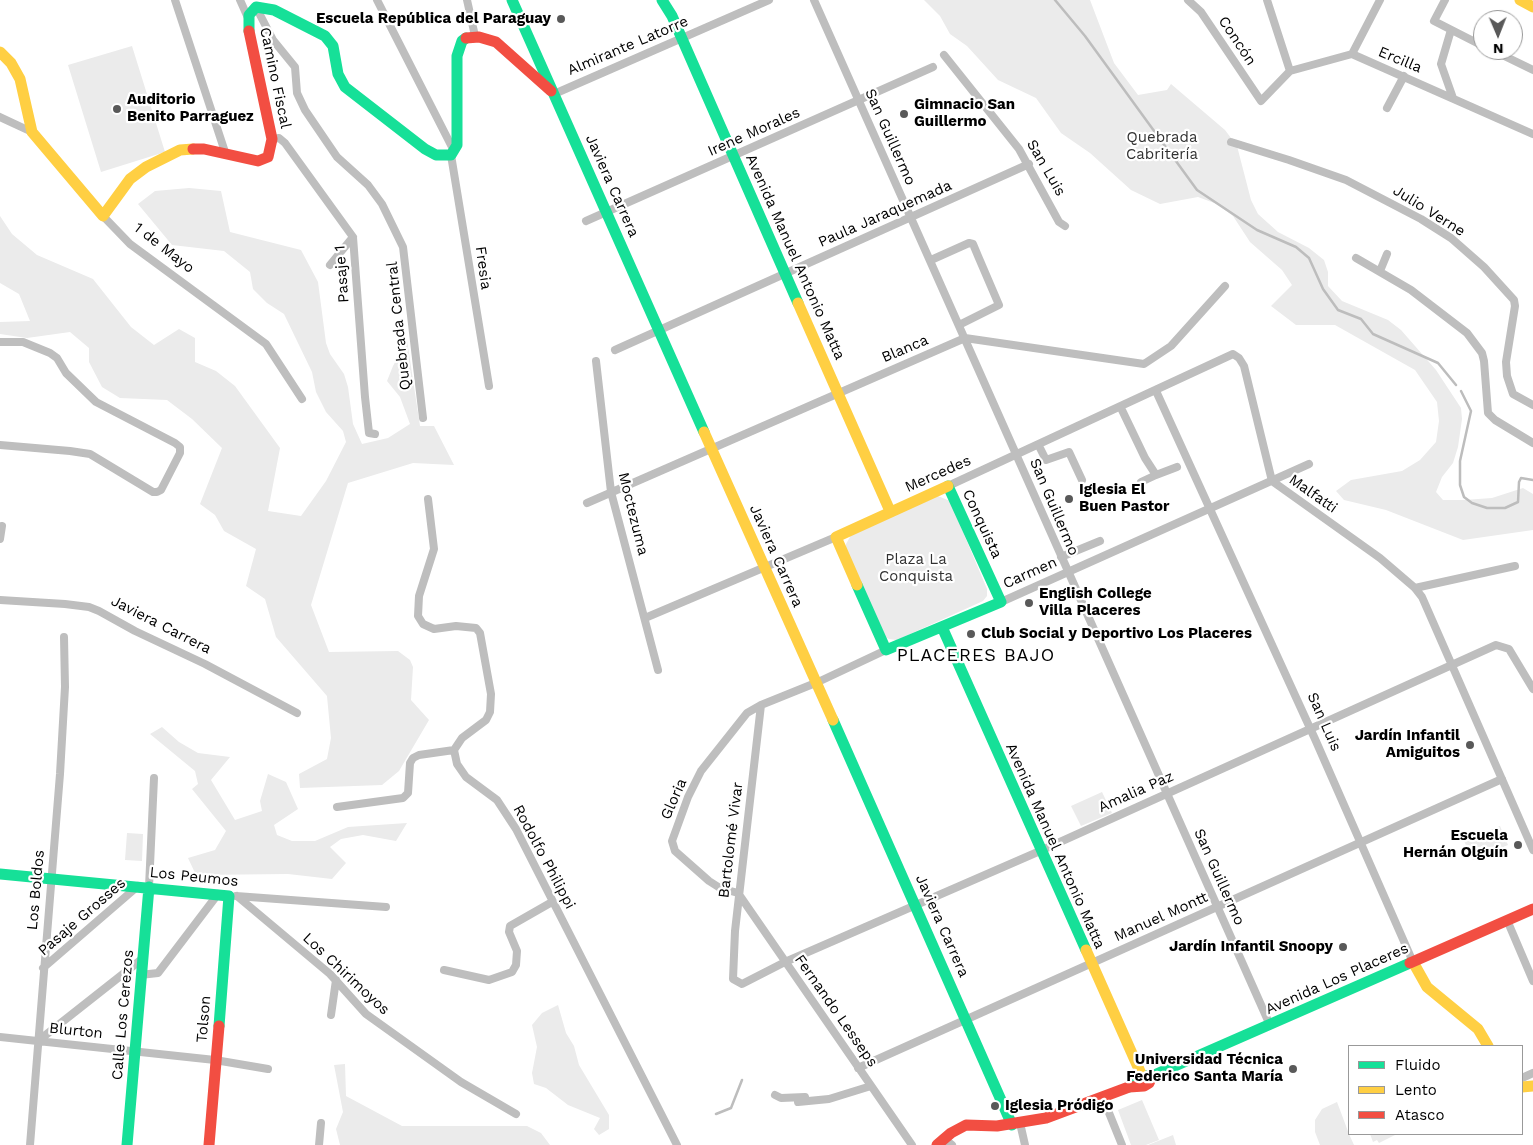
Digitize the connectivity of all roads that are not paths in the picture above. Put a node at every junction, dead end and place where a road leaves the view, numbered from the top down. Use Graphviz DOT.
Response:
graph roads {
  1 [pos="175,0"];
  2 [pos="240,0"];
  3 [pos="376,0"];
  4 [pos="466,0"];
  5 [pos="512,0"];
  6 [pos="662,0"];
  7 [pos="668,0"];
  8 [pos="769,0"];
  9 [pos="814,0"];
  10 [pos="1188,0"];
  11 [pos="1267,0"];
  12 [pos="1380,0"];
  13 [pos="1445,0"];
  14 [pos="1520,0"];
  15 [pos="256,7"];
  16 [pos="1533,7"];
  17 [pos="672,16"];
  18 [pos="248,18"];
  19 [pos="1451,30"];
  20 [pos="475,36"];
  21 [pos="681,38"];
  22 [pos="1473,41"];
  23 [pos="0,52"];
  24 [pos="944,54"];
  25 [pos="1352,54"];
  26 [pos="1512,60"];
  27 [pos="933,67"];
  28 [pos="1533,70"];
  29 [pos="1290,71"];
  30 [pos="1404,76"];
  31 [pos="554,94"];
  32 [pos="1453,98"];
  33 [pos="859,100"];
  34 [pos="1387,108"];
  35 [pos="0,117"];
  36 [pos="32,132"];
  37 [pos="1533,134"];
  38 [pos="272,139"];
  39 [pos="1230,142"];
  40 [pos="452,153"];
  41 [pos="226,156"];
  42 [pos="733,157"];
  43 [pos="1029,164"];
  44 [pos="607,212"];
  45 [pos="103,216"];
  46 [pos="912,218"];
  47 [pos="586,221"];
  48 [pos="1066,226"];
  49 [pos="353,237"];
  50 [pos="1387,254"];
  51 [pos="1356,258"];
  52 [pos="931,260"];
  53 [pos="330,265"];
  54 [pos="1380,270"];
  55 [pos="786,273"];
  56 [pos="1225,286"];
  57 [pos="960,325"];
  58 [pos="660,330"];
  59 [pos="965,338"];
  60 [pos="0,342"];
  61 [pos="615,350"];
  62 [pos="1239,358"];
  63 [pos="596,361"];
  64 [pos="489,386"];
  65 [pos="839,392"];
  66 [pos="1156,392"];
  67 [pos="302,400"];
  68 [pos="1533,405"];
  69 [pos="1121,408"];
  70 [pos="422,418"];
  71 [pos="375,434"];
  72 [pos="1533,443"];
  73 [pos="0,446"];
  74 [pos="1039,446"];
  75 [pos="711,448"];
  76 [pos="1017,456"];
  77 [pos="1046,460"];
  78 [pos="1037,464"];
  79 [pos="1309,464"];
  80 [pos="1177,467"];
  81 [pos="1156,475"];
  82 [pos="1082,480"];
  83 [pos="1272,481"];
  84 [pos="1141,482"];
  85 [pos="948,486"];
  86 [pos="611,492"];
  87 [pos="428,499"];
  88 [pos="587,503"];
  89 [pos="1209,508"];
  90 [pos="890,511"];
  91 [pos="2,526"];
  92 [pos="836,537"];
  93 [pos="0,539"];
  94 [pos="1100,541"];
  95 [pos="1061,557"];
  96 [pos="1515,566"];
  97 [pos="764,567"];
  98 [pos="1068,573"];
  99 [pos="1415,588"];
  100 [pos="0,600"];
  101 [pos="1001,602"];
  102 [pos="646,618"];
  103 [pos="942,627"];
  104 [pos="64,637"];
  105 [pos="886,650"];
  106 [pos="1452,666"];
  107 [pos="658,670"];
  108 [pos="818,682"];
  109 [pos="1533,689"];
  110 [pos="761,704"];
  111 [pos="297,713"];
  112 [pos="1311,729"];
  113 [pos="454,750"];
  114 [pos="154,778"];
  115 [pos="1502,779"];
  116 [pos="1167,794"];
  117 [pos="337,807"];
  118 [pos="1531,839"];
  119 [pos="1362,843"];
  120 [pos="1533,850"];
  121 [pos="1040,851"];
  122 [pos="0,874"];
  123 [pos="51,878"];
  124 [pos="144,887"];
  125 [pos="738,893"];
  126 [pos="228,896"];
  127 [pos="552,902"];
  128 [pos="917,906"];
  129 [pos="1218,906"];
  130 [pos="386,907"];
  131 [pos="1533,908"];
  132 [pos="1507,920"];
  133 [pos="142,960"];
  134 [pos="785,962"];
  135 [pos="1414,962"];
  136 [pos="1091,963"];
  137 [pos="43,968"];
  138 [pos="444,970"];
  139 [pos="140,975"];
  140 [pos="733,979"];
  141 [pos="336,980"];
  142 [pos="1533,981"];
  143 [pos="332,1015"];
  144 [pos="966,1020"];
  145 [pos="1270,1025"];
  146 [pos="0,1037"];
  147 [pos="38,1041"];
  148 [pos="1487,1045"];
  149 [pos="135,1051"];
  150 [pos="215,1060"];
  151 [pos="858,1068"];
  152 [pos="268,1069"];
  153 [pos="1147,1076"];
  154 [pos="871,1086"];
  155 [pos="775,1095"];
  156 [pos="839,1095"];
  157 [pos="1103,1098"];
  158 [pos="798,1102"];
  159 [pos="516,1114"];
  160 [pos="321,1123"];
  161 [pos="1016,1124"];
  162 [pos="944,1143"];
  163 [pos="30,1145"];
  164 [pos="127,1145"];
  165 [pos="209,1145"];
  166 [pos="319,1145"];
  167 [pos="677,1145"];
  168 [pos="912,1145"];
  169 [pos="1025,1145"];
  170 [pos="1122,1145"];
  1 -- 41 [label="street"];
  2 -- 18 [label="street"];
  3 -- 40 [label="street, Fresia"];
  4 -- 20 [label="street"];
  5 -- 31 [label="street, Javiera Carrera"];
  6 -- 17 [label="street, Avenida Manuel Antonio Matta"];
  7 -- 17 [label="street, Avenida Manuel Antonio Matta"];
  8 -- 21 [label="street, Almirante Latorre"];
  9 -- 33 [label="street, San Guillermo"];
  10 -- 29 [label="street, Concón"];
  11 -- 29 [label="street"];
  12 -- 25 [label="street"];
  13 -- 19 [label="street"];
  14 -- 16 [label="street"];
  15 -- 18 [label="street, Camino Fiscal"];
  15 -- 40 [label="street, Camino Fiscal"];
  15 -- 70 [label="street, Quebrada Central"];
  17 -- 21 [label="street, Avenida Manuel Antonio Matta"];
  18 -- 38 [label="street, Camino Fiscal"];
  19 -- 22 [label="street"];
  19 -- 32 [label="street"];
  20 -- 31 [label="street"];
  20 -- 40 [label="street"];
  21 -- 31 [label="street, Almirante Latorre"];
  21 -- 42 [label="street, Avenida Manuel Antonio Matta"];
  23 -- 36 [label="street, 1 de Mayo"];
  24 -- 43 [label="street, San Luis"];
  25 -- 29 [label="street"];
  25 -- 30 [label="street, Ercilla"];
  26 -- 28 [label="street"];
  27 -- 33 [label="street, Irene Morales"];
  30 -- 32 [label="street, Ercilla"];
  30 -- 34 [label="street"];
  31 -- 44 [label="street, Javiera Carrera"];
  32 -- 37 [label="street, Ercilla"];
  33 -- 42 [label="street, Irene Morales"];
  33 -- 46 [label="street, San Guillermo"];
  35 -- 36 [label="street"];
  36 -- 45 [label="street, 1 de Mayo"];
  38 -- 41 [label="street"];
  38 -- 49 [label="street, Pasaje 1"];
  39 -- 68 [label="street, Julio Verne"];
  40 -- 64 [label="street, Fresia"];
  41 -- 45 [label="street"];
  42 -- 44 [label="street, Irene Morales"];
  42 -- 55 [label="street, Avenida Manuel Antonio Matta"];
  43 -- 46 [label="street, Paula Jaraquemada"];
  43 -- 48 [label="street, San Luis"];
  44 -- 47 [label="street, Irene Morales"];
  44 -- 58 [label="street, Javiera Carrera"];
  45 -- 67 [label="street, 1 de Mayo"];
  46 -- 52 [label="street, San Guillermo"];
  46 -- 55 [label="street, Paula Jaraquemada"];
  49 -- 53 [label="street"];
  49 -- 71 [label="street, Pasaje 1"];
  50 -- 54 [label="street"];
  51 -- 54 [label="street"];
  52 -- 57 [label="street, San Guillermo"];
  52 -- 57 [label="street"];
  54 -- 72 [label="street"];
  55 -- 58 [label="street, Paula Jaraquemada"];
  55 -- 65 [label="street, Avenida Manuel Antonio Matta"];
  56 -- 59 [label="street"];
  57 -- 59 [label="street, San Guillermo"];
  58 -- 61 [label="street, Paula Jaraquemada"];
  58 -- 75 [label="street, Javiera Carrera"];
  59 -- 65 [label="street, Blanca"];
  59 -- 76 [label="street, San Guillermo"];
  60 -- 73 [label="street"];
  62 -- 66 [label="street, Mercedes"];
  62 -- 83 [label="street, Malfatti"];
  63 -- 86 [label="street, Moctezuma"];
  65 -- 75 [label="street, Blanca"];
  65 -- 90 [label="street, Avenida Manuel Antonio Matta"];
  66 -- 69 [label="street, Mercedes"];
  66 -- 89 [label="street, San Luis"];
  69 -- 74 [label="street, Mercedes"];
  69 -- 81 [label="street"];
  74 -- 76 [label="street, Mercedes"];
  74 -- 77 [label="street"];
  75 -- 86 [label="street, Blanca"];
  75 -- 97 [label="street, Javiera Carrera"];
  76 -- 85 [label="street, Mercedes"];
  76 -- 95 [label="street, San Guillermo"];
  77 -- 78 [label="street"];
  77 -- 82 [label="street"];
  79 -- 83 [label="street, Carmen"];
  80 -- 81 [label="street"];
  81 -- 84 [label="street"];
  83 -- 89 [label="street, Carmen"];
  83 -- 99 [label="street, Malfatti"];
  85 -- 90 [label="street, Mercedes"];
  85 -- 101 [label="street, Conquista"];
  86 -- 88 [label="street, Blanca"];
  86 -- 102 [label="street, Moctezuma"];
  87 -- 113 [label="street"];
  89 -- 98 [label="street, Carmen"];
  89 -- 112 [label="street, San Luis"];
  90 -- 92 [label="street, Mercedes"];
  91 -- 93 [label="street"];
  92 -- 97 [label="street, Mercedes"];
  92 -- 105 [label="street"];
  94 -- 95 [label="street"];
  95 -- 98 [label="street, San Guillermo"];
  96 -- 99 [label="street"];
  97 -- 102 [label="street, Mercedes"];
  97 -- 108 [label="street, Javiera Carrera"];
  98 -- 101 [label="street, Carmen"];
  98 -- 116 [label="street, San Guillermo"];
  99 -- 106 [label="street, Malfatti"];
  100 -- 111 [label="street, Javiera Carrera"];
  101 -- 103 [label="street, Carmen"];
  102 -- 107 [label="street, Moctezuma"];
  103 -- 105 [label="street, Carmen"];
  103 -- 121 [label="street, Avenida Manuel Antonio Matta"];
  104 -- 123 [label="street, Los Boldos"];
  105 -- 108 [label="street, Carmen"];
  106 -- 109 [label="street, Amalia Paz"];
  106 -- 112 [label="street, Amalia Paz"];
  106 -- 115 [label="street, Malfatti"];
  108 -- 110 [label="street, Carmen"];
  108 -- 128 [label="street, Javiera Carrera"];
  110 -- 125 [label="street, Bartolomé Vivar"];
  110 -- 125 [label="street, Gloria"];
  112 -- 116 [label="street, Amalia Paz"];
  112 -- 119 [label="street, San Luis"];
  113 -- 117 [label="street"];
  113 -- 127 [label="street, Rodolfo Philippi"];
  114 -- 124 [label="street"];
  115 -- 118 [label="street, Malfatti"];
  115 -- 119 [label="street, Manuel Montt"];
  116 -- 121 [label="street, Amalia Paz"];
  116 -- 129 [label="street, San Guillermo"];
  118 -- 120 [label="street, Malfatti"];
  119 -- 129 [label="street, Manuel Montt"];
  119 -- 135 [label="street, San Luis"];
  121 -- 128 [label="street, Amalia Paz"];
  121 -- 136 [label="street, Avenida Manuel Antonio Matta"];
  122 -- 123 [label="street, Los Peumos"];
  123 -- 124 [label="street, Los Peumos"];
  123 -- 137 [label="street, Los Boldos"];
  124 -- 126 [label="street, Los Peumos"];
  124 -- 133 [label="street, Calle Los Cerezos"];
  124 -- 137 [label="street, Pasaje Grosses"];
  125 -- 134 [label="street, Fernando Lesseps"];
  125 -- 140 [label="street, Bartolomé Vivar"];
  126 -- 130 [label="street, Los Peumos"];
  126 -- 139 [label="street"];
  126 -- 141 [label="street, Los Chirimoyos"];
  126 -- 150 [label="street, Tolson"];
  127 -- 138 [label="street"];
  127 -- 167 [label="street, Rodolfo Philippi"];
  128 -- 134 [label="street, Amalia Paz"];
  128 -- 144 [label="street, Javiera Carrera"];
  129 -- 136 [label="street, Manuel Montt"];
  129 -- 145 [label="street, San Guillermo"];
  131 -- 132 [label="street, Avenida Los Placeres"];
  132 -- 135 [label="street, Avenida Los Placeres"];
  132 -- 142 [label="street"];
  133 -- 139 [label="street, Calle Los Cerezos"];
  133 -- 147 [label="street"];
  134 -- 140 [label="street, Amalia Paz"];
  134 -- 151 [label="street, Fernando Lesseps"];
  135 -- 145 [label="street, Avenida Los Placeres"];
  135 -- 148 [label="street, San Luis"];
  136 -- 144 [label="street, Manuel Montt"];
  136 -- 153 [label="street, Avenida Manuel Antonio Matta"];
  137 -- 147 [label="street, Los Boldos"];
  139 -- 149 [label="street, Calle Los Cerezos"];
  141 -- 143 [label="street"];
  141 -- 159 [label="street, Los Chirimoyos"];
  144 -- 151 [label="street, Manuel Montt"];
  144 -- 161 [label="street, Javiera Carrera"];
  145 -- 153 [label="street, Avenida Los Placeres"];
  146 -- 147 [label="street, Blurton"];
  147 -- 149 [label="street, Blurton"];
  147 -- 163 [label="street, Los Boldos"];
  149 -- 150 [label="street, Blurton"];
  149 -- 164 [label="street, Calle Los Cerezos"];
  150 -- 152 [label="street, Blurton"];
  150 -- 165 [label="street, Tolson"];
  151 -- 154 [label="street, Fernando Lesseps"];
  153 -- 157 [label="street, Avenida Los Placeres"];
  154 -- 156 [label="street"];
  154 -- 168 [label="street, Fernando Lesseps"];
  155 -- 156 [label="street"];
  156 -- 158 [label="street"];
  157 -- 161 [label="street, Avenida Los Placeres"];
  157 -- 170 [label="street"];
  160 -- 166 [label="street"];
  161 -- 162 [label="street, Avenida Los Placeres"];
  161 -- 169 [label="street"];
}
